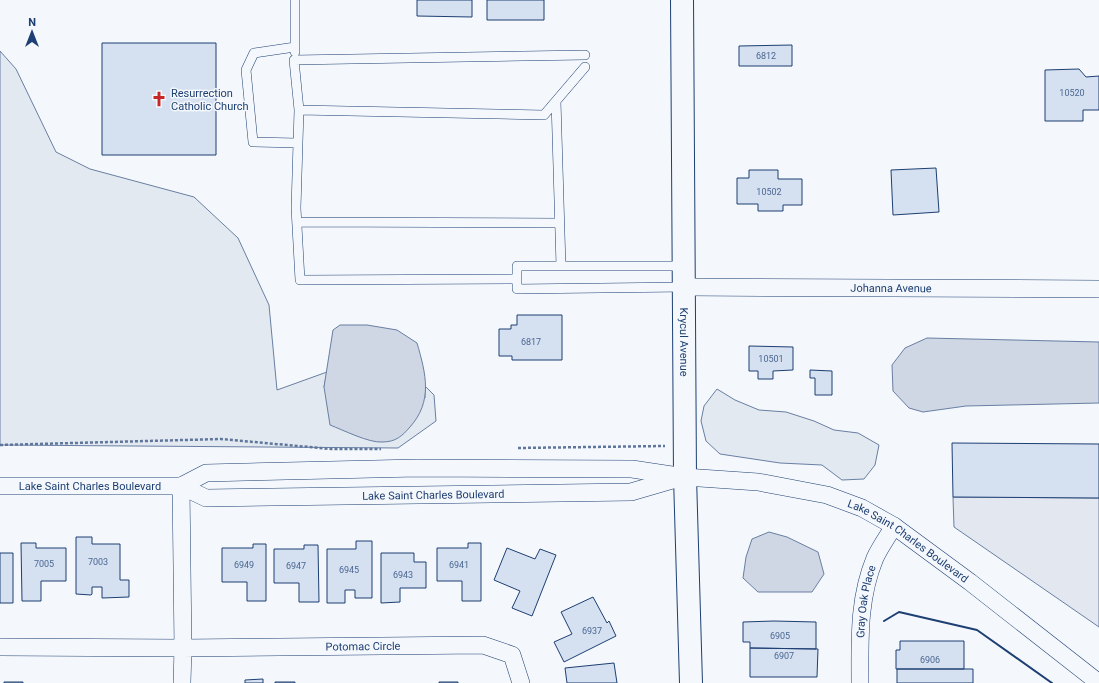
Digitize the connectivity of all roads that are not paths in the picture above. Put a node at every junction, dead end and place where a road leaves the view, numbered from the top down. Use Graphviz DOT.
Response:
graph roads {
  1 [pos="295,0"];
  2 [pos="682,0"];
  3 [pos="295,47"];
  4 [pos="585,55"];
  5 [pos="294,60"];
  6 [pos="585,66"];
  7 [pos="556,101"];
  8 [pos="299,110"];
  9 [pos="296,143"];
  10 [pos="297,222"];
  11 [pos="559,223"];
  12 [pos="561,266"];
  13 [pos="684,277"];
  14 [pos="517,278"];
  15 [pos="1099,289"];
  16 [pos="685,477"];
  17 [pos="0,486"];
  18 [pos="181,486"];
  19 [pos="894,526"];
  20 [pos="0,647"];
  21 [pos="183,648"];
  22 [pos="182,683"];
  23 [pos="521,683"];
  24 [pos="691,683"];
  25 [pos="860,683"];
  26 [pos="1099,683"];
  1 -- 3 [label="lane"];
  2 -- 13 [label="street, Krycul Avenue"];
  3 -- 5 [label="lane"];
  3 -- 9 [label="lane"];
  4 -- 5 [label="lane"];
  5 -- 8 [label="lane"];
  6 -- 7 [label="lane"];
  7 -- 8 [label="lane"];
  7 -- 11 [label="lane"];
  8 -- 9 [label="lane"];
  9 -- 10 [label="lane"];
  10 -- 11 [label="lane"];
  10 -- 14 [label="lane"];
  11 -- 12 [label="lane"];
  12 -- 13 [label="lane"];
  12 -- 14 [label="lane"];
  13 -- 14 [label="lane"];
  13 -- 15 [label="street, Johanna Avenue"];
  13 -- 16 [label="street, Krycul Avenue"];
  16 -- 18 [label="street, Lake Saint Charles Boulevard"];
  16 -- 18 [label="street, Lake Saint Charles Boulevard"];
  16 -- 19 [label="street, Lake Saint Charles Boulevard"];
  16 -- 24 [label="street, Krycul Avenue"];
  17 -- 18 [label="street, Lake Saint Charles Boulevard"];
  18 -- 21 [label="street"];
  19 -- 25 [label="street, Gray Oak Place"];
  19 -- 26 [label="street, Lake Saint Charles Boulevard"];
  20 -- 21 [label="street, Potomac Circle"];
  21 -- 22 [label="street"];
  21 -- 23 [label="street, Potomac Circle"];
}
